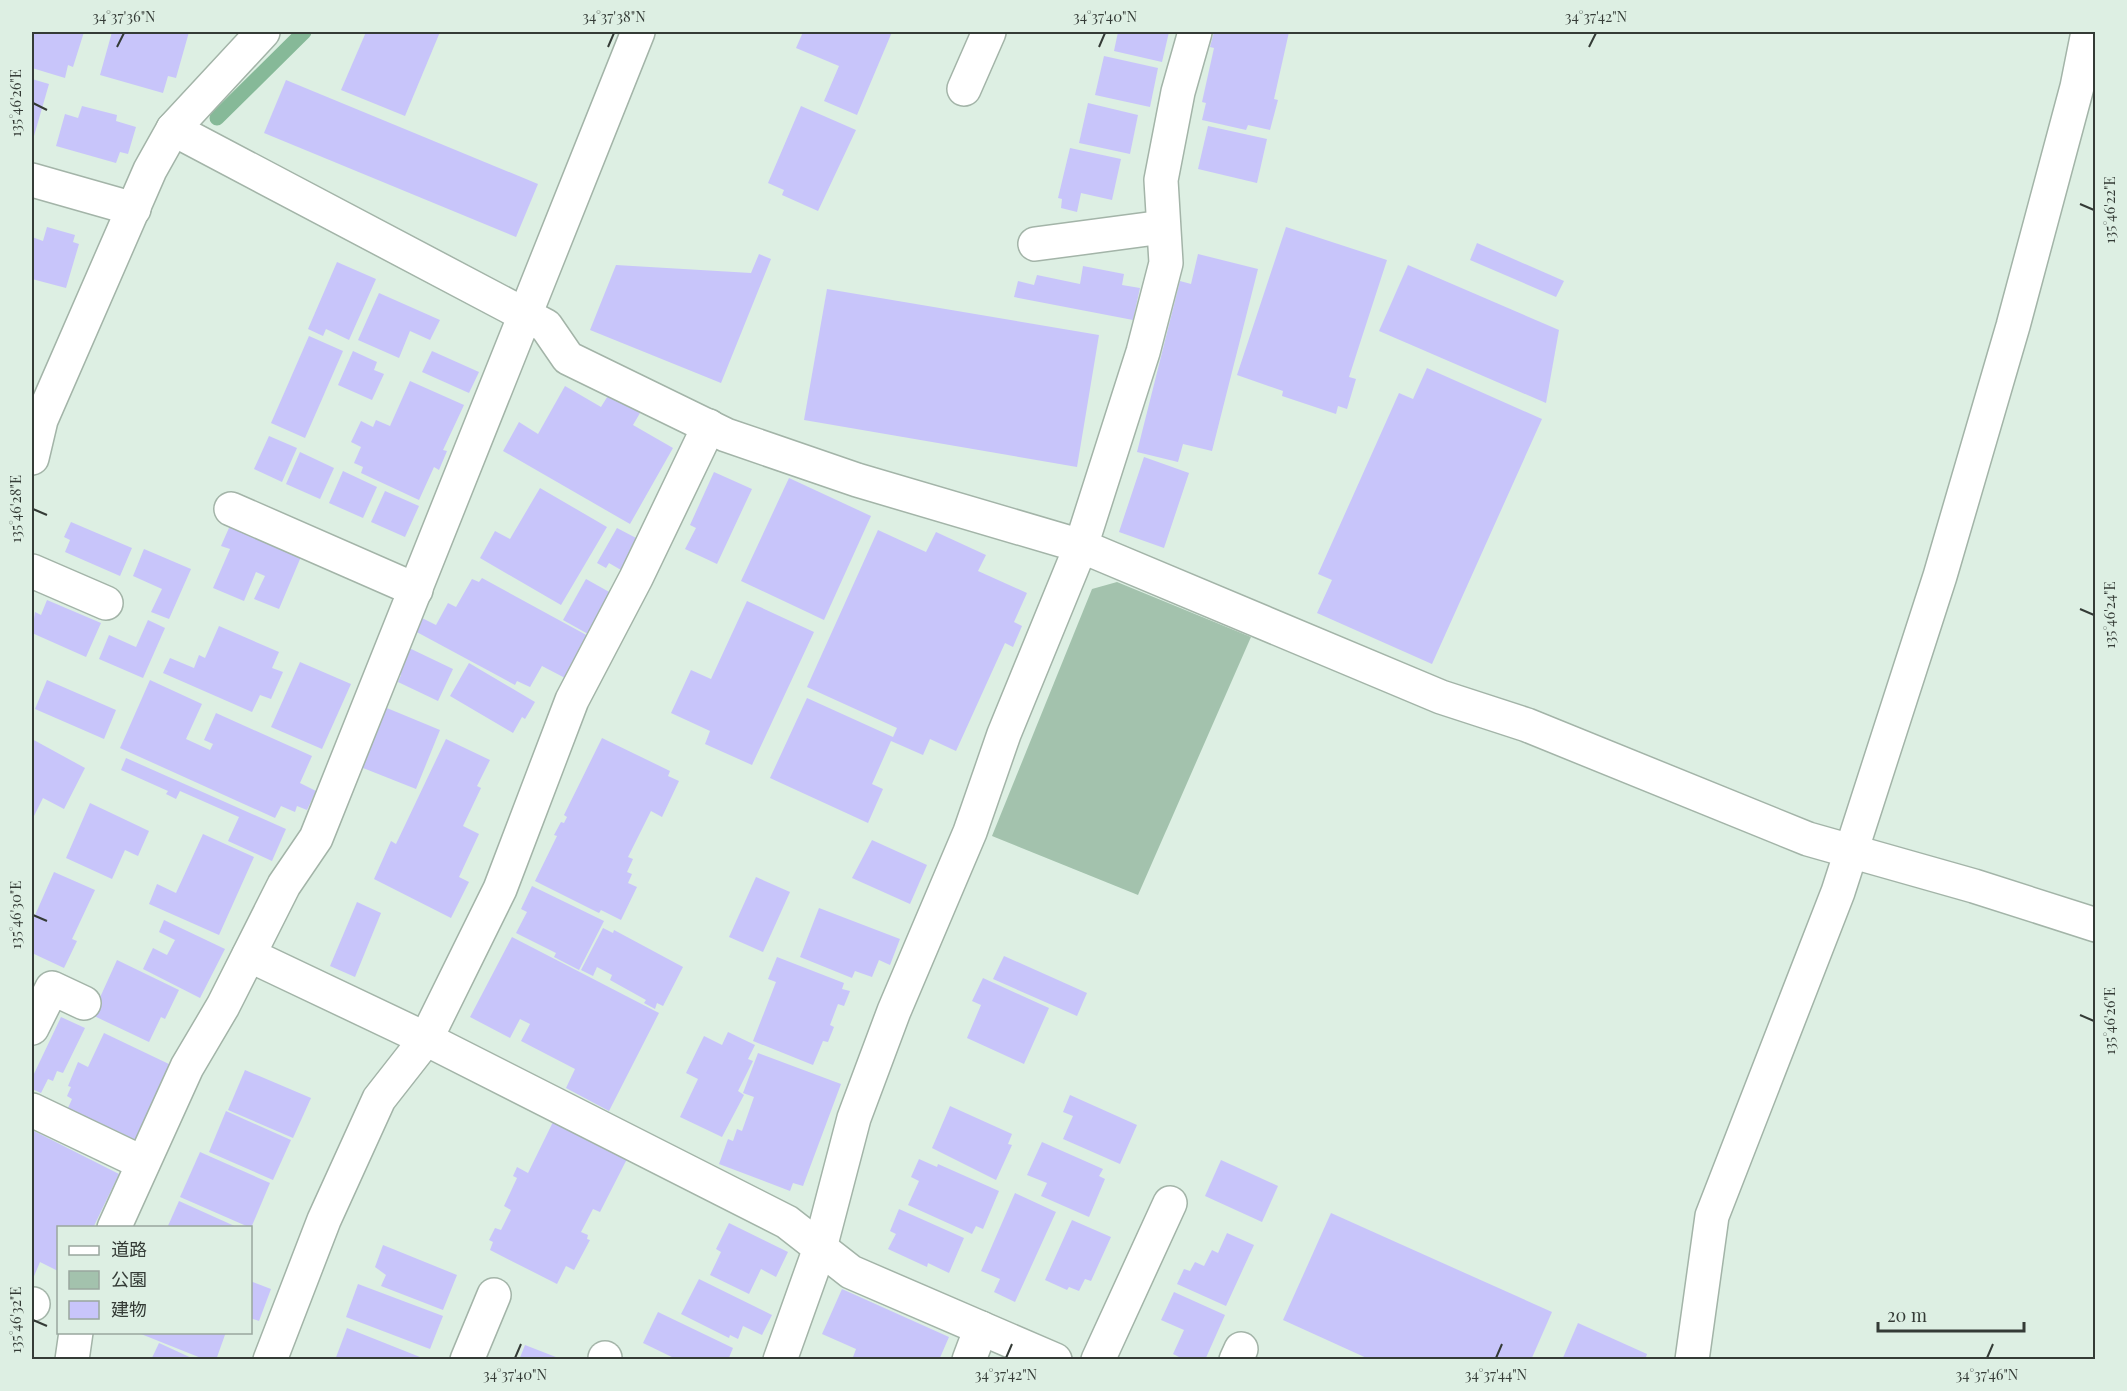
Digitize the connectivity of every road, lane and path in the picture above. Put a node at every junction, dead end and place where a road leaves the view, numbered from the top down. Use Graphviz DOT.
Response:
graph roads {
  1 [pos="263,32"];
  2 [pos="638,32"];
  3 [pos="989,32"];
  4 [pos="1195,32"];
  5 [pos="2088,32"];
  6 [pos="964,89"];
  7 [pos="173,129"];
  8 [pos="32,180"];
  9 [pos="134,209"];
  10 [pos="1163,227"];
  11 [pos="1035,244"];
  12 [pos="525,315"];
  13 [pos="42,390"];
  14 [pos="709,426"];
  15 [pos="32,458"];
  16 [pos="231,509"];
  17 [pos="1082,546"];
  18 [pos="32,571"];
  19 [pos="416,590"];
  20 [pos="106,603"];
  21 [pos="1850,851"];
  22 [pos="2096,925"];
  23 [pos="249,955"];
  24 [pos="84,1003"];
  25 [pos="32,1028"];
  26 [pos="426,1039"];
  27 [pos="32,1110"];
  28 [pos="143,1163"];
  29 [pos="1170,1203"];
  30 [pos="114,1226"];
  31 [pos="820,1248"];
  32 [pos="494,1295"];
  33 [pos="981,1328"];
  34 [pos="76,1334"];
  35 [pos="72,1359"];
  36 [pos="270,1359"];
  37 [pos="467,1359"];
  38 [pos="780,1359"];
  39 [pos="969,1359"];
  40 [pos="1055,1359"];
  41 [pos="1098,1359"];
  42 [pos="1692,1359"];
  1 -- 7 [label="street"];
  2 -- 12 [label="street"];
  3 -- 6 [label="street"];
  4 -- 10 [label="street"];
  5 -- 21 [label="street"];
  7 -- 9 [label="street"];
  7 -- 12 [label="street"];
  8 -- 9 [label="street"];
  9 -- 13 [label="street"];
  10 -- 11 [label="street"];
  10 -- 17 [label="street"];
  12 -- 14 [label="street"];
  12 -- 19 [label="street"];
  13 -- 15 [label="street"];
  14 -- 17 [label="street"];
  14 -- 26 [label="street"];
  16 -- 19 [label="street"];
  17 -- 21 [label="street"];
  17 -- 31 [label="street"];
  18 -- 20 [label="street"];
  19 -- 23 [label="street"];
  21 -- 22 [label="street"];
  21 -- 42 [label="street"];
  23 -- 26 [label="street"];
  23 -- 28 [label="street"];
  24 -- 25 [label="street"];
  26 -- 31 [label="street"];
  26 -- 36 [label="street"];
  27 -- 28 [label="street"];
  28 -- 30 [label="street"];
  29 -- 41 [label="street"];
  31 -- 33 [label="street"];
  31 -- 38 [label="street"];
  32 -- 37 [label="street"];
  33 -- 39 [label="street"];
  33 -- 40 [label="street"];
  34 -- 35 [label="street"];
}
